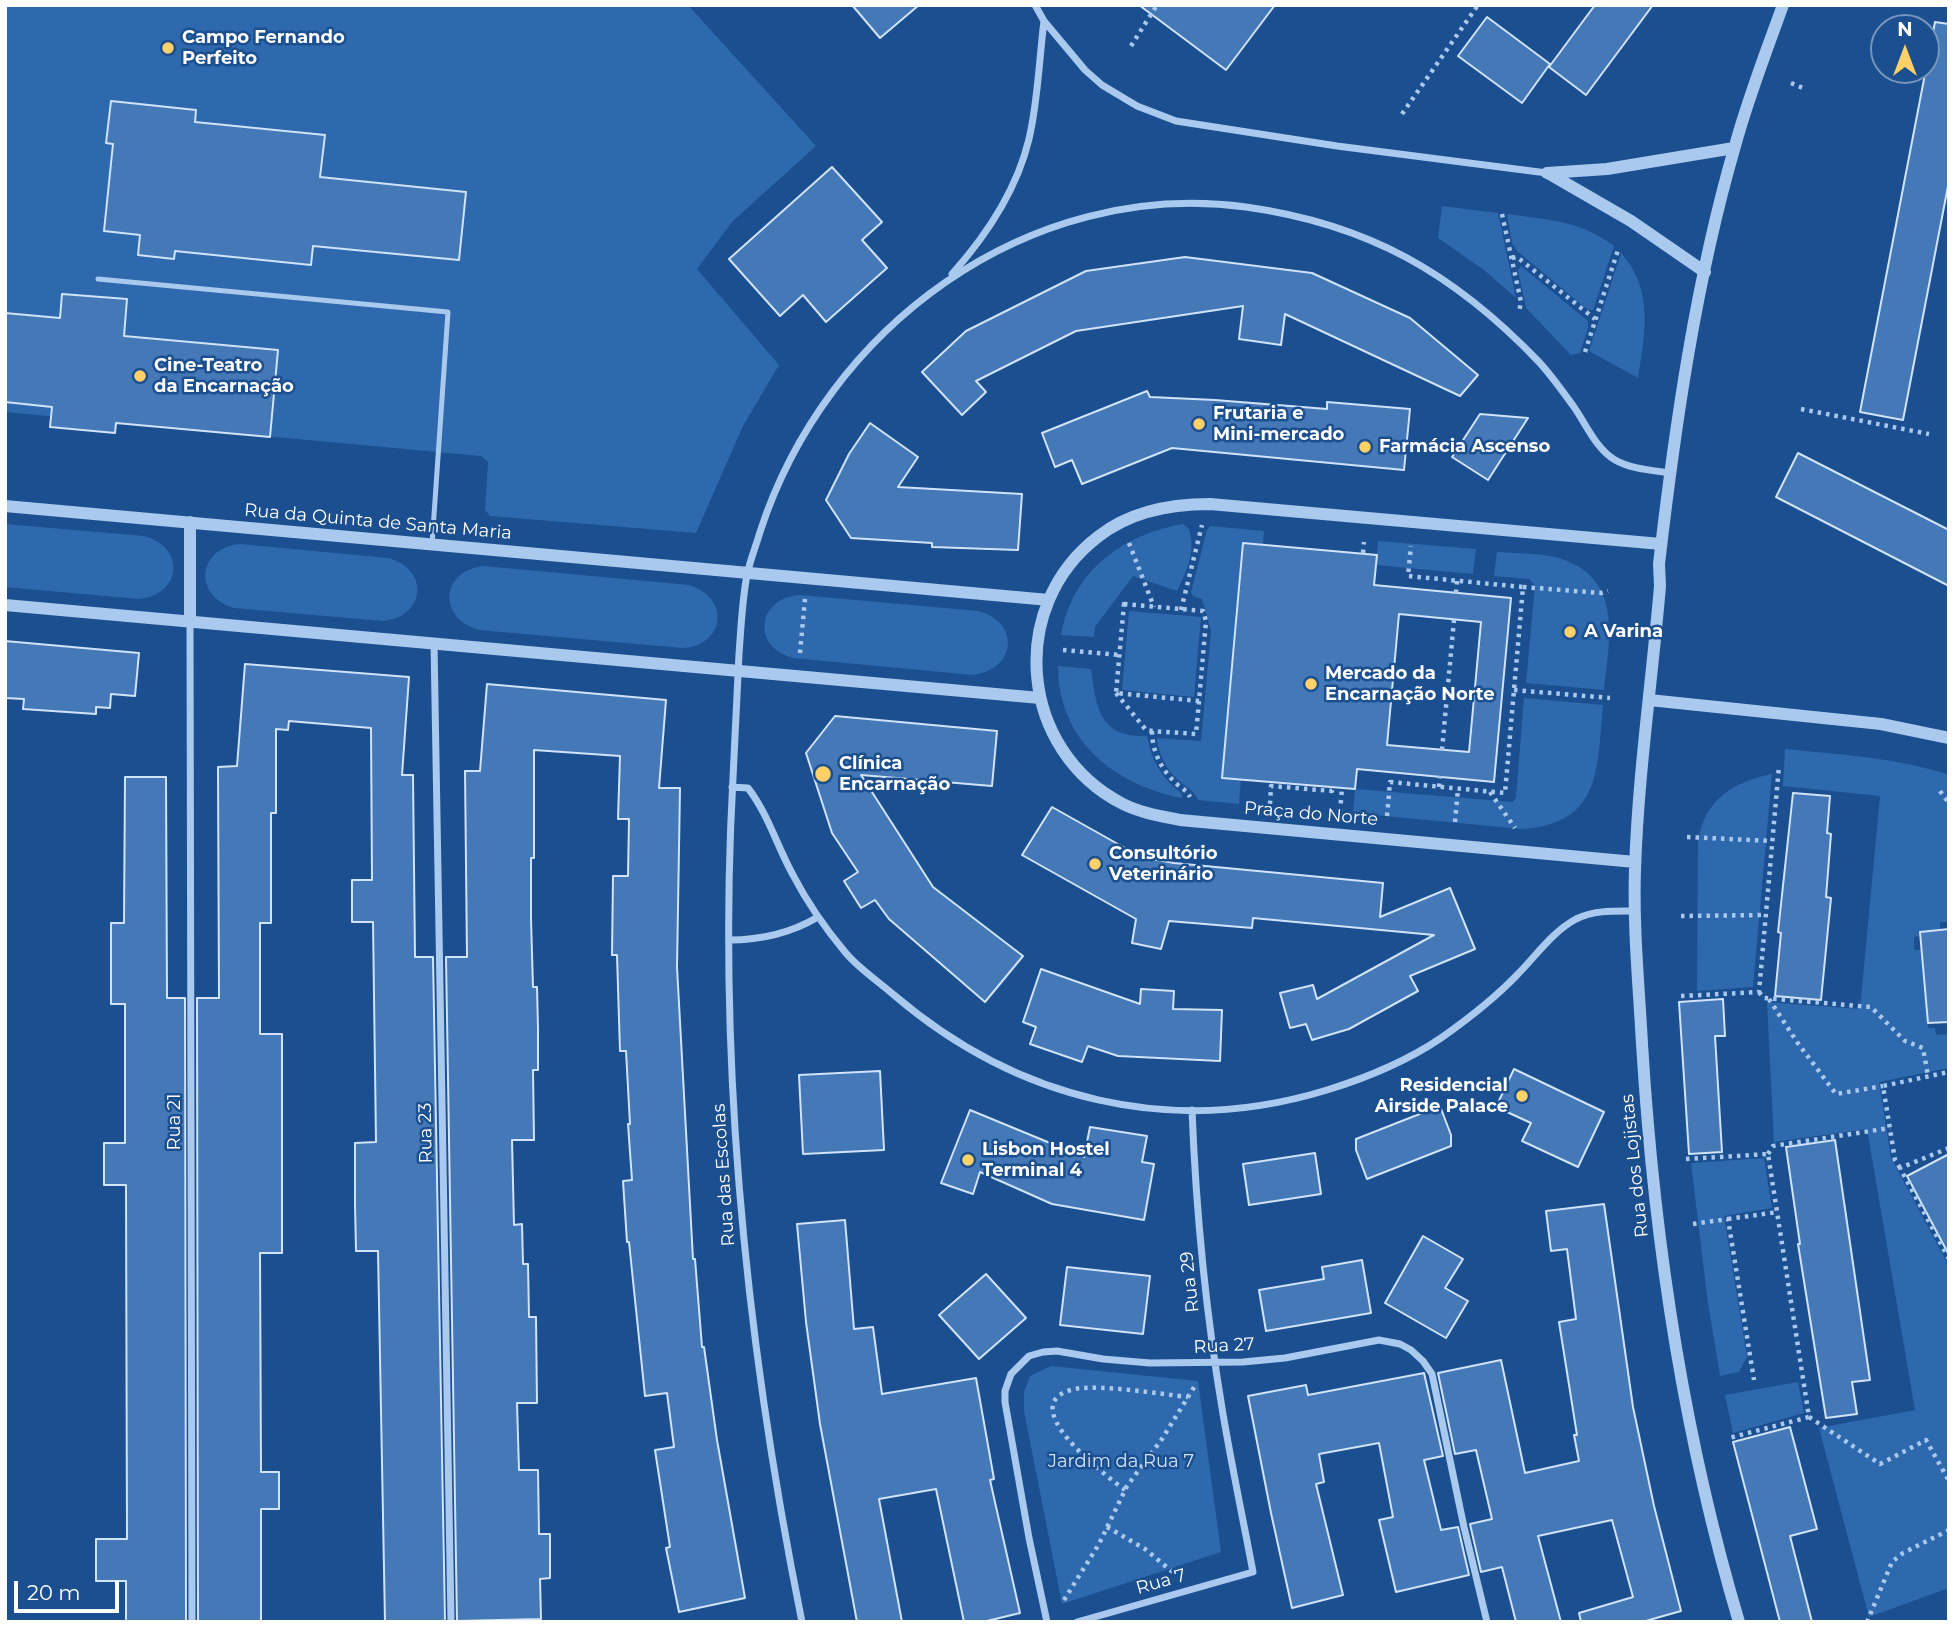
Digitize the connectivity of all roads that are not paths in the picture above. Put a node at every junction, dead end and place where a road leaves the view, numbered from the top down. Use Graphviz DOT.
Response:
graph roads {
  1 [pos="1035,5"];
  2 [pos="1783,5"];
  3 [pos="1044,21"];
  4 [pos="1734,148"];
  5 [pos="1547,173"];
  6 [pos="1705,272"];
  7 [pos="98,279"];
  8 [pos="946,281"];
  9 [pos="1670,473"];
  10 [pos="5,506"];
  11 [pos="190,522"];
  12 [pos="432,544"];
  13 [pos="1661,544"];
  14 [pos="747,573"];
  15 [pos="1049,600"];
  16 [pos="5,605"];
  17 [pos="190,621"];
  18 [pos="435,643"];
  19 [pos="738,671"];
  20 [pos="1040,698"];
  21 [pos="1649,700"];
  22 [pos="1949,738"];
  23 [pos="732,787"];
  24 [pos="1635,862"];
  25 [pos="1635,911"];
  26 [pos="818,917"];
  27 [pos="729,940"];
  28 [pos="1192,1110"];
  29 [pos="1216,1363"];
  30 [pos="1253,1572"];
  31 [pos="191,1622"];
  32 [pos="451,1622"];
  33 [pos="802,1622"];
  34 [pos="1047,1622"];
  35 [pos="1077,1622"];
  36 [pos="1488,1622"];
  37 [pos="1739,1622"];
  1 -- 3 [label="street"];
  2 -- 4 [label="street, Rua dos Lojistas"];
  3 -- 5 [label="street"];
  3 -- 8 [label="street"];
  4 -- 5 [label="street"];
  4 -- 6 [label="street, Rua dos Lojistas"];
  5 -- 6 [label="street"];
  6 -- 9 [label="street, Rua dos Lojistas"];
  7 -- 12 [label="lane"];
  8 -- 9 [label="street"];
  8 -- 14 [label="street, Rua das Escolas"];
  9 -- 13 [label="street, Rua dos Lojistas"];
  10 -- 11 [label="street, Rua da Quinta de Santa Maria"];
  11 -- 12 [label="street, Rua da Quinta de Santa Maria"];
  11 -- 17 [label="street"];
  12 -- 14 [label="street, Rua da Quinta de Santa Maria"];
  13 -- 15 [label="street, Praça do Norte"];
  13 -- 21 [label="street, Rua dos Lojistas"];
  14 -- 15 [label="street"];
  14 -- 19 [label="street, Rua das Escolas"];
  15 -- 20 [label="street, Praça do Norte"];
  16 -- 17 [label="street"];
  17 -- 18 [label="street"];
  17 -- 31 [label="street, Rua 21"];
  18 -- 19 [label="street"];
  18 -- 32 [label="street, Rua 23"];
  19 -- 20 [label="street"];
  19 -- 23 [label="street, Rua das Escolas"];
  20 -- 24 [label="street, Praça do Norte"];
  21 -- 22 [label="street"];
  21 -- 24 [label="street, Rua dos Lojistas"];
  23 -- 26 [label="street"];
  23 -- 27 [label="street, Rua das Escolas"];
  24 -- 25 [label="street, Rua dos Lojistas"];
  25 -- 28 [label="street"];
  25 -- 37 [label="street, Rua dos Lojistas"];
  26 -- 27 [label="street"];
  26 -- 28 [label="street"];
  27 -- 33 [label="street, Rua das Escolas"];
  28 -- 29 [label="street, Rua 29"];
  29 -- 30 [label="street, Rua 29"];
  29 -- 34 [label="street, Rua 27"];
  29 -- 36 [label="street, Rua 27"];
  30 -- 35 [label="street, Rua 7"];
}
